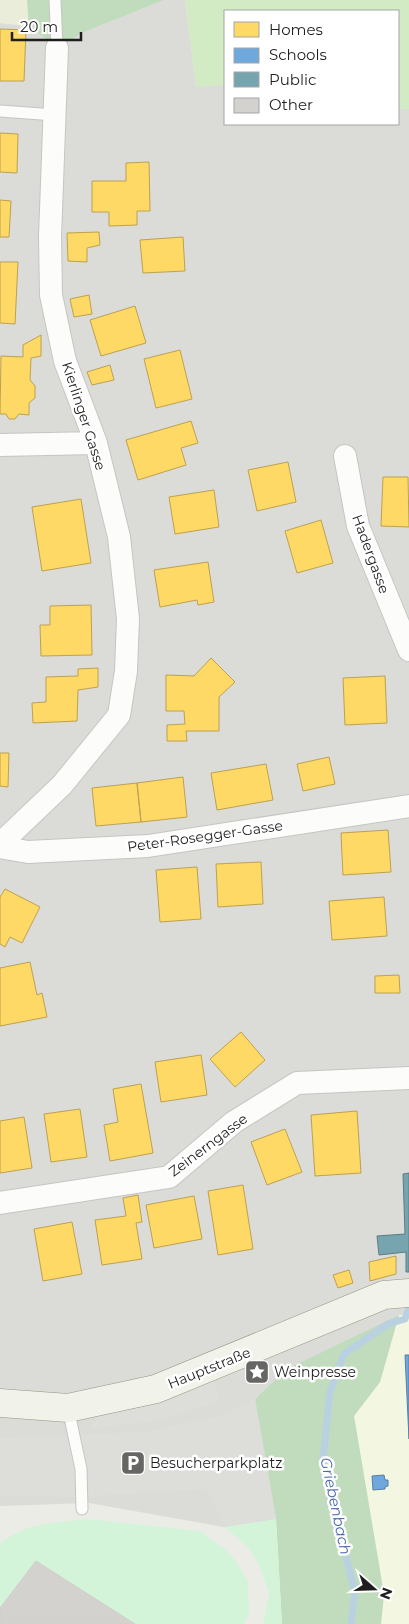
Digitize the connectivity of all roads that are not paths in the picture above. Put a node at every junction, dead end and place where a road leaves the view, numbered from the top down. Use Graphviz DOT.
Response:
graph roads {
  1 [pos="55,0"];
  2 [pos="57,48"];
  3 [pos="0,111"];
  4 [pos="55,115"];
  5 [pos="96,443"];
  6 [pos="0,445"];
  7 [pos="345,456"];
  8 [pos="409,650"];
  9 [pos="409,806"];
  10 [pos="0,846"];
  11 [pos="409,1078"];
  12 [pos="0,1203"];
  13 [pos="409,1293"];
  14 [pos="0,1403"];
  15 [pos="68,1408"];
  16 [pos="82,1509"];
  1 -- 2 [label="lane, Kierlinger Gasse"];
  2 -- 4 [label="street, Kierlinger Gasse"];
  3 -- 4 [label="lane"];
  4 -- 5 [label="street, Kierlinger Gasse"];
  5 -- 6 [label="street"];
  5 -- 10 [label="street, Kierlinger Gasse"];
  7 -- 8 [label="street, Hadergasse"];
  9 -- 10 [label="street, Peter-Rosegger-Gasse"];
  11 -- 12 [label="street, Zeinerngasse"];
  13 -- 15 [label="main road, Hauptstraße"];
  14 -- 15 [label="main road, Hauptstraße"];
  15 -- 16 [label="lane"];
}
